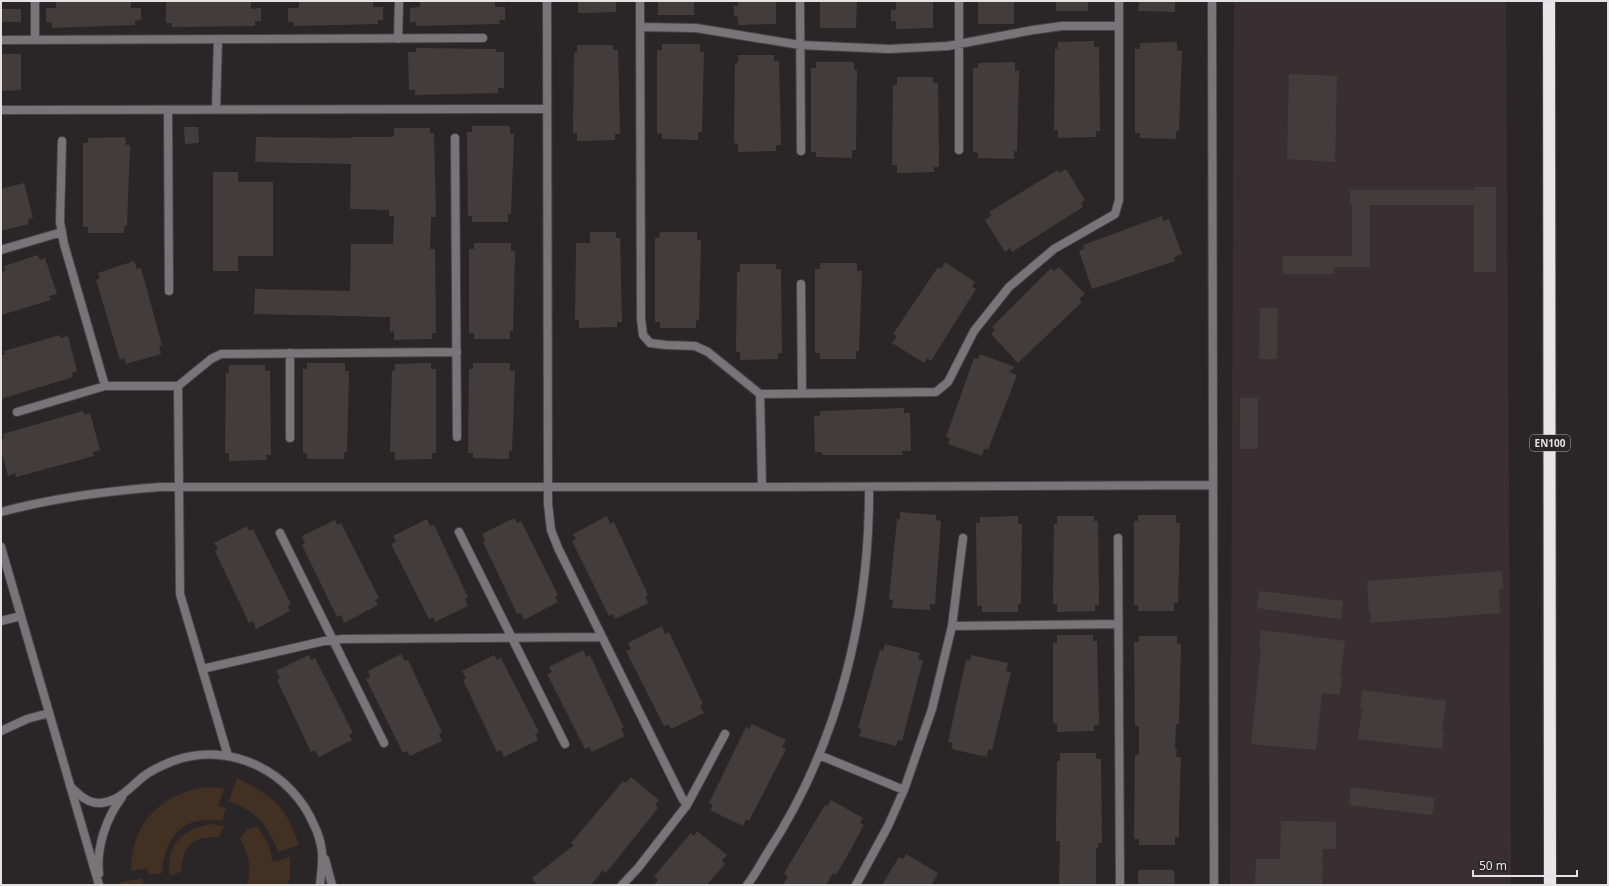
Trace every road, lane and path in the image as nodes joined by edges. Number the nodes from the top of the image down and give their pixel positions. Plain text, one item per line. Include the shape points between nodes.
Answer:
1 (35, 1) edge
2 (399, 1) edge
3 (547, 1) edge
4 (640, 1) edge
5 (800, 1) edge
6 (959, 1) edge
7 (1119, 1) edge
8 (1212, 1) edge
9 (1549, 1) edge
10 (1119, 26) junction
11 (640, 27) junction
12 (398, 38) junction
13 (483, 38) dead end
14 (218, 39) junction
15 (1, 40) edge
16 (35, 40) junction
17 (959, 44) junction
18 (800, 45) junction
19 (216, 109) junction
20 (547, 109) junction
21 (1, 110) edge
22 (168, 110) junction
23 (455, 138) dead end
24 (62, 141) dead end
25 (959, 150) dead end
26 (801, 151) dead end
27 (62, 232) junction
28 (1, 250) edge
29 (801, 284) dead end
30 (169, 291) dead end
31 (457, 352) junction
32 (290, 353) junction
33 (106, 386) junction
34 (178, 386) junction
35 (802, 393) junction
36 (760, 394) junction
37 (17, 412) dead end
38 (457, 437) dead end
39 (290, 438) dead end
40 (1213, 485) junction
41 (179, 487) junction
42 (762, 487) junction
43 (869, 487) junction
44 (549, 488) junction
45 (1, 512) edge
46 (459, 532) dead end
47 (280, 533) dead end
48 (963, 538) dead end
49 (1118, 538) dead end
50 (1, 548) edge
51 (21, 616) junction
52 (1, 621) edge
53 (1118, 624) junction
54 (952, 626) junction
55 (512, 638) junction
56 (602, 638) junction
57 (333, 640) junction
58 (202, 669) junction
59 (49, 713) junction
60 (1, 731) edge
61 (725, 734) dead end
62 (384, 743) dead end
63 (565, 744) dead end
64 (819, 755) junction
65 (228, 756) junction
66 (70, 786) junction
67 (129, 789) junction
68 (904, 790) junction
69 (687, 805) junction
70 (322, 851) junction
71 (99, 885) edge
72 (320, 885) edge
73 (332, 885) edge
74 (622, 885) edge
75 (746, 885) edge
76 (856, 885) edge
77 (1120, 885) edge
78 (1214, 885) edge
79 (1550, 885) edge

1 - 16 street
2 - 12 street
3 - 20 street
4 - 11 street
5 - 18 street
6 - 17 street
7 - 10 street
8 - 40 street
9 - 79 highway, EN100
10 - 17 street via 1062,26
10 - 35 street via 1119,200 1115,214 1054,249 1009,287 974,331 948,382 936,392
11 - 18 street via 696,28
11 - 36 street via 643,335 650,343 695,346 708,352
12 - 13 street
12 - 14 street
14 - 16 street
14 - 19 street
15 - 16 street
17 - 18 street via 889,49
17 - 25 street
18 - 26 street
19 - 20 street
19 - 22 street
20 - 44 street
21 - 22 street
22 - 30 street
23 - 31 street
24 - 27 street
27 - 28 street
27 - 33 street
29 - 35 street
31 - 32 street
31 - 38 street
32 - 34 street via 221,354
32 - 39 street
33 - 34 street
33 - 37 street
34 - 41 street
35 - 36 street
36 - 42 street
40 - 43 street
40 - 78 street
41 - 44 street
41 - 45 street via 111,491 31,504
41 - 58 street via 180,594
42 - 43 street
42 - 44 street
43 - 64 street via 869,527 858,625 845,678
44 - 56 street via 551,530
46 - 55 street
47 - 57 street
48 - 54 street
49 - 53 street
50 - 51 street
51 - 52 street
51 - 59 street
53 - 54 street
53 - 77 street
54 - 68 street via 932,709
55 - 56 street
55 - 57 street
55 - 63 street
56 - 69 street
57 - 58 street
57 - 62 street
58 - 65 street
59 - 60 street via 27,719
59 - 66 street
61 - 69 street
64 - 68 street
64 - 75 street via 782,831
65 - 67 street via 210,754 176,760 158,767
65 - 70 street via 261,767 290,788 310,816
66 - 67 street via 82,797 99,803 116,800
66 - 71 street
67 - 71 street via 119,801 104,833 98,868
68 - 76 street
69 - 74 street
70 - 72 street
70 - 73 street

